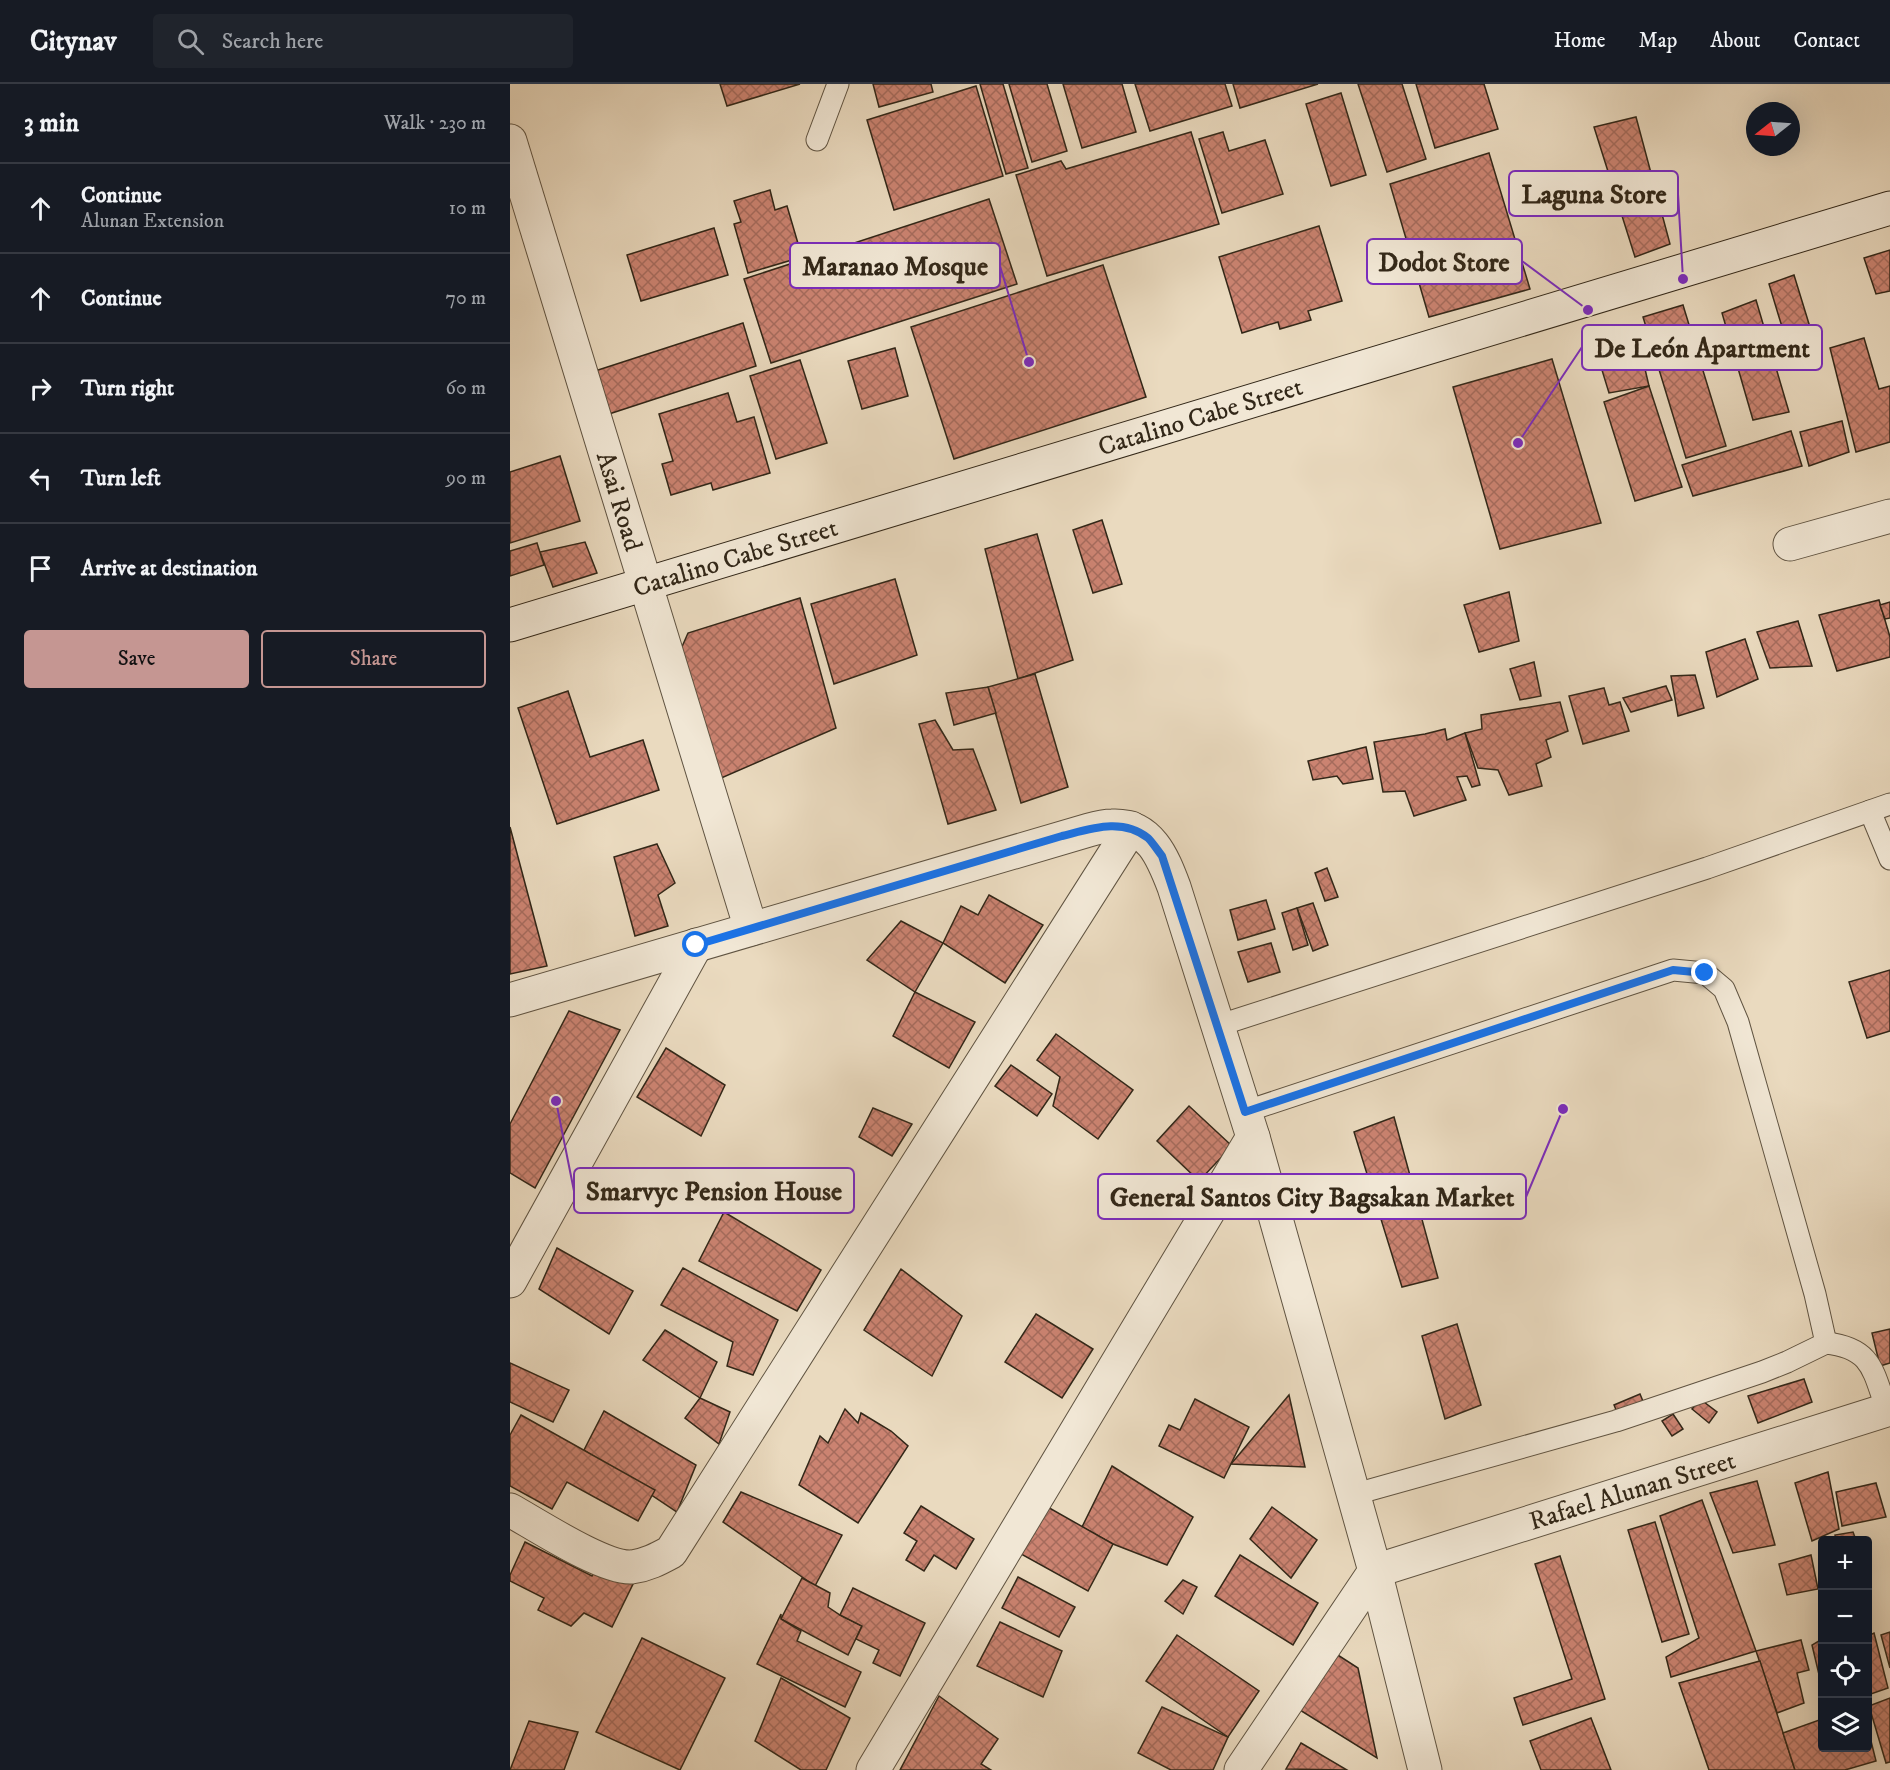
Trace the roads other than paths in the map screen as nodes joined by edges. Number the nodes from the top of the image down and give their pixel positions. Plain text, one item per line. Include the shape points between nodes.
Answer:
1 (838, 84) edge
2 (818, 140) dead end
3 (510, 141) edge
4 (1890, 208) edge
5 (1890, 516) edge
6 (1790, 544) dead end
7 (645, 584) junction
8 (510, 626) edge
9 (1890, 804) edge
10 (1870, 811) junction
11 (1131, 828) junction
12 (1890, 857) edge
13 (751, 929) junction
14 (696, 945) junction
15 (510, 1000) edge
16 (1217, 1026) junction
17 (1249, 1125) junction
18 (510, 1281) edge
19 (1826, 1343) junction
20 (1889, 1410) edge
21 (1353, 1495) junction
22 (510, 1510) edge
23 (1375, 1571) junction
24 (873, 1770) edge
25 (1241, 1770) edge
26 (1425, 1770) edge

1 - 2 lane
3 - 7 street, Asai Road
4 - 7 street, Catalino Cabe Street
5 - 6 street
7 - 8 street, Catalino Cabe Street
7 - 13 street, Asai Road
9 - 10 lane
10 - 12 lane
10 - 16 lane via 1707,868
11 - 13 street via 1113,825 1080,832
11 - 16 street via 1149,838 1162,856
11 - 22 street via 671,1552 648,1564 630,1567 606,1563
13 - 14 street
14 - 15 street
14 - 18 street
16 - 17 street
17 - 19 lane via 1673,970 1705,973 1724,989 1738,1022
17 - 21 street
17 - 24 street
19 - 20 lane via 1843,1345 1871,1365
19 - 21 lane via 1762,1372 1616,1420
20 - 23 street, Rafael Alunan Street
21 - 23 street
23 - 25 street
23 - 26 street

